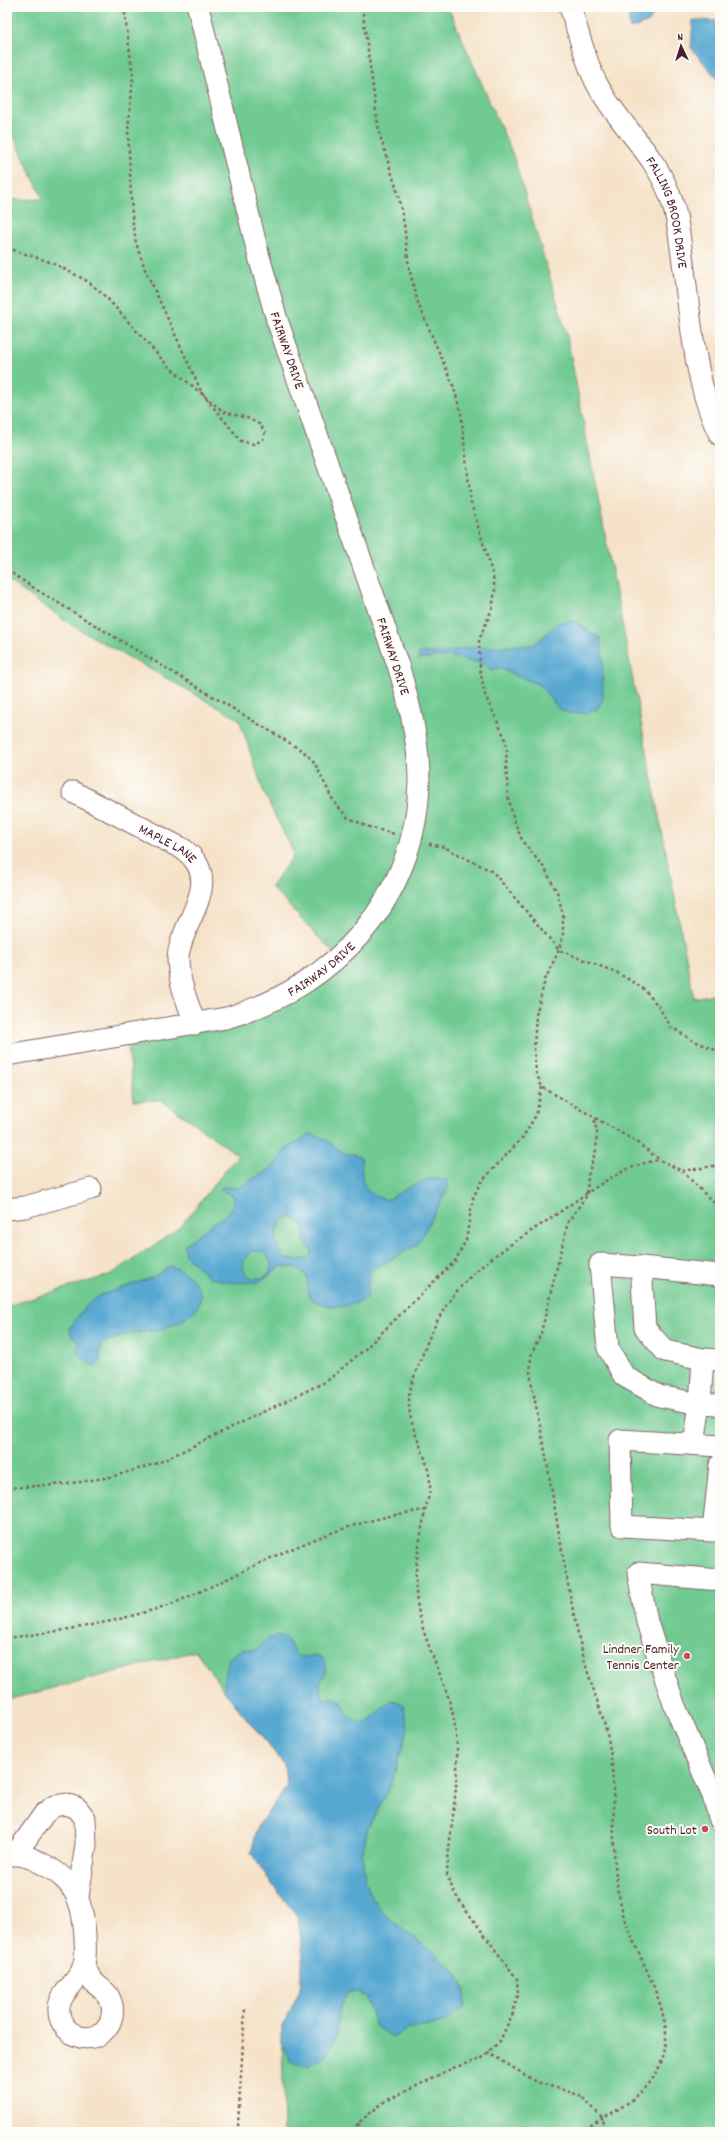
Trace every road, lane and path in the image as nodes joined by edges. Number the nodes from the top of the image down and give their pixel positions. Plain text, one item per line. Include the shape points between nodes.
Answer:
1 (124, 7) edge
2 (198, 7) edge
3 (362, 7) edge
4 (570, 7) edge
5 (7, 248) edge
6 (202, 393) junction
7 (720, 435) edge
8 (7, 570) edge
9 (73, 792) dead end
10 (397, 834) dead end
11 (429, 844) dead end
12 (559, 950) junction
13 (195, 1024) junction
14 (720, 1052) edge
15 (7, 1055) edge
16 (542, 1087) junction
17 (594, 1118) junction
18 (660, 1160) junction
19 (720, 1165) edge
20 (682, 1171) junction
21 (91, 1189) dead end
22 (587, 1195) junction
23 (7, 1209) edge
24 (720, 1209) edge
25 (641, 1267) junction
26 (720, 1275) edge
27 (711, 1360) edge
28 (710, 1405) edge
29 (694, 1444) junction
30 (720, 1446) edge
31 (720, 1465) edge
32 (7, 1488) edge
33 (425, 1510) junction
34 (720, 1580) edge
35 (7, 1638) edge
36 (720, 1820) edge
37 (11, 1855) edge
38 (78, 1896) junction
39 (84, 1966) dead end
40 (245, 2009) dead end
41 (487, 2052) junction
42 (602, 2118) junction
43 (358, 2123) junction
44 (240, 2132) edge
45 (354, 2132) edge
46 (363, 2132) edge
47 (580, 2132) edge
48 (607, 2132) edge

1 - 6 path via 133,77 128,131 132,217 136,243 145,269
2 - 13 street, FAIRWAY DRIVE via 258,253 277,320 399,668 413,720 419,782 415,817 399,873 383,904 363,933 328,967 281,998 244,1013
3 - 12 path via 379,132 398,194 411,275 418,303 457,399 465,442 471,503 493,576 495,591 492,609 479,640 484,695 504,736 507,750 508,796 514,821 523,842 545,869 558,894 563,915 563,934
4 - 7 street, FALLING BROOK DRIVE via 596,84 654,164 669,192 677,223 704,392
5 - 6 path via 52,263 89,282 107,298 168,366
6 - 6 path via 241,441 253,444 263,440 265,432 259,424 224,412
8 - 10 path via 303,751 314,762 334,802 347,817 366,826
9 - 13 street, MAPLE LANE via 183,849 190,854 199,869 202,888 184,934 178,958 181,981
11 - 12 path via 444,847 493,872
12 - 14 path via 618,973 644,989 671,1027 692,1040
12 - 16 path via 545,980 536,1015 534,1048 536,1072
13 - 15 street, FAIRWAY DRIVE
16 - 17 path
16 - 32 path via 536,1115 523,1137 481,1182 475,1192 466,1240 455,1261 365,1349 327,1381 158,1463 111,1477 67,1484
17 - 18 path via 635,1141
17 - 22 path via 597,1132 596,1150 588,1175
18 - 20 path
18 - 22 path via 630,1168 606,1180
19 - 20 path
20 - 24 path
21 - 23 street via 25,1207
22 - 33 path via 497,1253 472,1274 439,1315 410,1390 409,1404 430,1482
22 - 42 path via 568,1222 542,1333 531,1356 530,1372 571,1600 584,1658 606,1728 610,1752 618,1888 625,1921 642,1958 667,2033 664,2053 655,2075 641,2093 623,2108
25 - 26 street
25 - 27 street via 645,1328 665,1351
25 - 28 street via 600,1264 608,1348 624,1376 659,1396
27 - 28 street
28 - 29 street
29 - 30 street
29 - 31 street via 620,1440 622,1526 713,1531
33 - 35 path via 393,1514 306,1542 175,1602 116,1619 55,1632
33 - 41 path via 415,1559 418,1609 424,1635 444,1680 456,1735 457,1765 447,1876 463,1906 517,1979 518,1995 513,2013 500,2041
34 - 36 street via 638,1573 646,1622 658,1660 713,1796
37 - 38 street via 34,1860 55,1871
37 - 38 street via 44,1814 54,1806 66,1804 77,1808 85,1818 86,1845
38 - 39 street via 84,1922
40 - 44 path via 238,2124
41 - 42 path via 537,2082 582,2096
41 - 43 path via 481,2058 454,2068 384,2102
42 - 47 path
42 - 48 path
43 - 45 path
43 - 46 path

